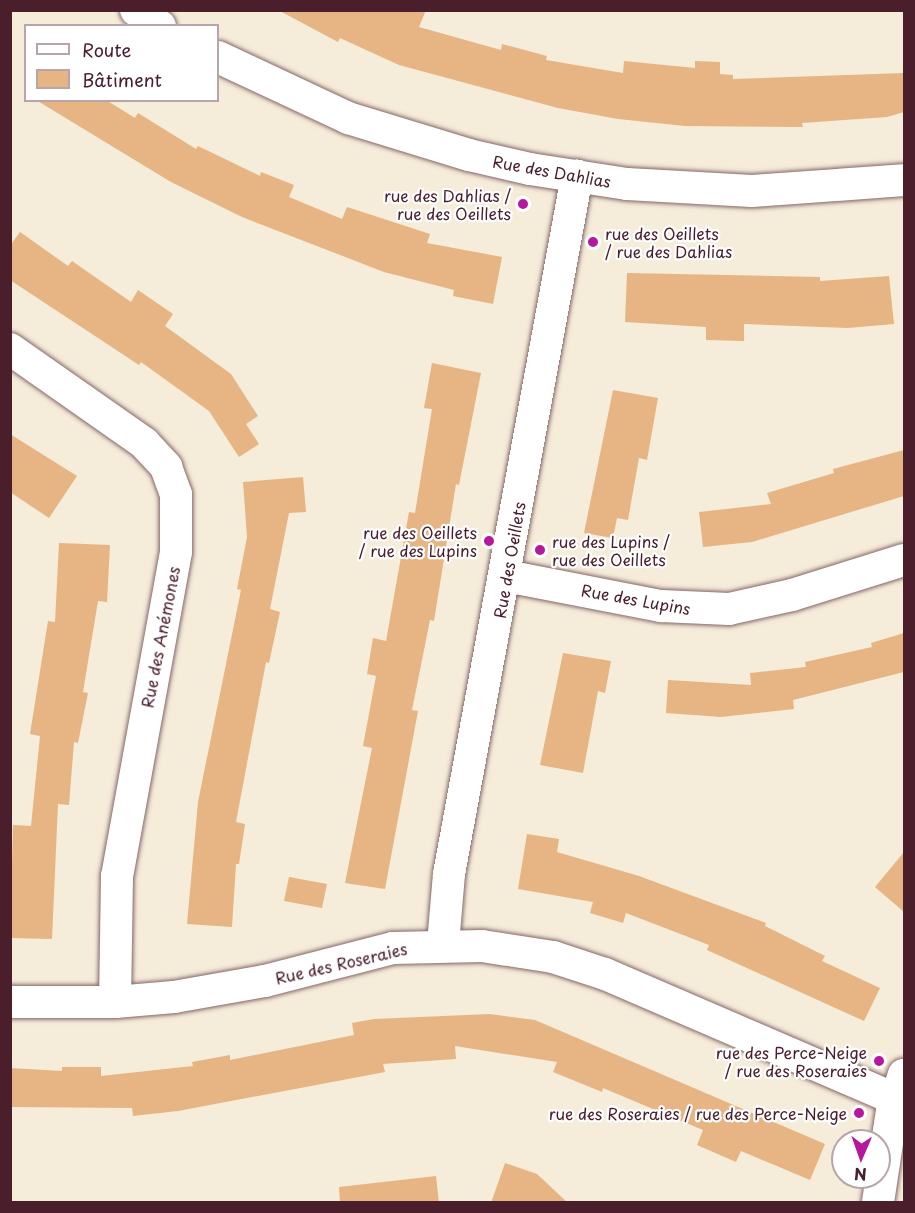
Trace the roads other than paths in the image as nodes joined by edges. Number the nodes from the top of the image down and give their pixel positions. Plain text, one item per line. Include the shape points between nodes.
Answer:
1 (136, 10) edge
2 (157, 24) edge
3 (219, 58) edge
4 (577, 176) junction
5 (904, 180) edge
6 (10, 349) edge
7 (904, 560) edge
8 (506, 576) junction
9 (443, 944) junction
10 (10, 1002) edge
11 (115, 1002) junction
12 (900, 1087) edge
13 (878, 1203) edge

1 - 2 street
3 - 4 street, Rue des Dahlias via 304,100 372,126 480,158
4 - 5 street, Rue des Dahlias via 627,184 752,191
4 - 8 street, Rue des Oeillets
6 - 11 street, Rue des Anémones via 144,443 166,467 176,494 176,552 117,876
7 - 8 street, Rue des Lupins via 770,602 719,610 662,606
8 - 9 street, Rue des Oeillets via 449,874
9 - 11 street, Rue des Roseraies via 393,948 205,993
9 - 12 street, Rue des Roseraies via 506,949 580,964
10 - 11 street, Rue des Roseraies
12 - 13 street

